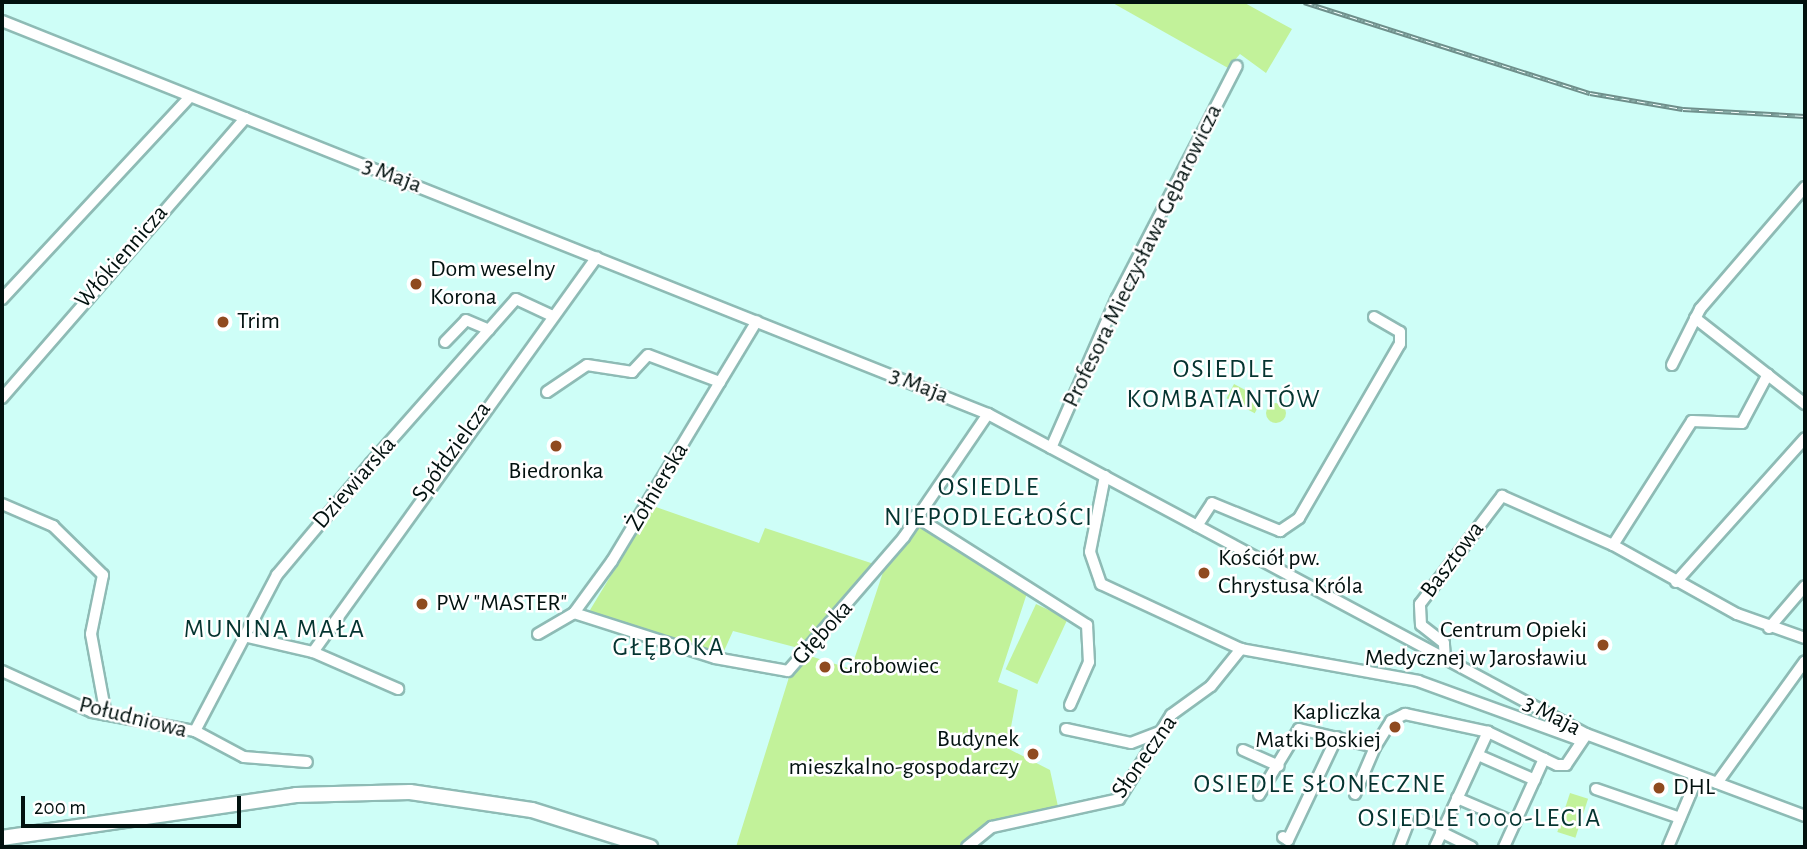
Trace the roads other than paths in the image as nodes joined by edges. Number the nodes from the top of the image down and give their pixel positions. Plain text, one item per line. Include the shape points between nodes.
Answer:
1 (2, 21) edge
2 (1237, 66) dead end
3 (190, 97) junction
4 (245, 118) junction
5 (1805, 187) edge
6 (597, 257) junction
7 (2, 299) edge
8 (552, 316) junction
9 (1374, 317) dead end
10 (1695, 318) junction
11 (757, 321) junction
12 (489, 330) junction
13 (445, 342) dead end
14 (1672, 365) dead end
15 (1768, 374) junction
16 (720, 382) junction
17 (547, 392) dead end
18 (2, 398) edge
19 (1805, 404) edge
20 (988, 414) junction
21 (1805, 438) edge
22 (1051, 447) junction
23 (1105, 476) junction
24 (2, 504) edge
25 (915, 516) junction
26 (1197, 526) junction
27 (1613, 545) junction
28 (1676, 582) junction
29 (1805, 586) edge
30 (574, 613) junction
31 (1769, 628) junction
32 (538, 634) dead end
33 (243, 636) junction
34 (1805, 638) edge
35 (1241, 649) junction
36 (313, 652) junction
37 (1445, 659) junction
38 (1805, 661) edge
39 (2, 671) edge
40 (398, 689) dead end
41 (1070, 705) dead end
42 (106, 715) junction
43 (1066, 729) dead end
44 (1161, 730) junction
45 (195, 731) junction
46 (1488, 732) junction
47 (1586, 734) junction
48 (1337, 737) junction
49 (1375, 747) junction
50 (1243, 750) dead end
51 (1478, 755) junction
52 (1544, 759) junction
53 (307, 762) dead end
54 (1279, 766) junction
55 (1698, 776) junction
56 (1535, 780) junction
57 (1717, 783) junction
58 (1596, 789) dead end
59 (1259, 794) dead end
60 (1355, 794) dead end
61 (1457, 798) junction
62 (1805, 816) edge
63 (1680, 818) junction
64 (1420, 819) dead end
65 (1515, 823) junction
66 (1408, 824) dead end
67 (1442, 830) junction
68 (1283, 837) dead end
69 (2, 838) edge
70 (650, 847) edge
71 (967, 847) edge
72 (1399, 847) edge
73 (1435, 847) edge
74 (1472, 847) edge
75 (1504, 847) edge
76 (1668, 847) edge

1 - 3 street, 3 Maja
2 - 22 street, Profesora Mieczysława Gębarowicza via 1117,298
3 - 4 street, 3 Maja
3 - 7 street
4 - 6 street, 3 Maja
4 - 18 street, Włókiennicza
5 - 10 street
6 - 8 street, Spółdzielcza
6 - 11 street, 3 Maja
8 - 12 street, Dziewiarska via 516,299
8 - 36 street, Spółdzielcza
9 - 26 street via 1402,336 1289,528 1267,527 1212,503
10 - 14 street
10 - 15 street
11 - 16 street, Żołnierska
11 - 20 street, 3 Maja
12 - 13 street via 466,320
12 - 33 street, Dziewiarska via 277,575
15 - 19 street
15 - 27 street via 1742,423 1692,421
16 - 17 street via 648,355 632,372 587,365
16 - 30 street, Żołnierska
20 - 22 street, 3 Maja
20 - 25 street, Głęboka
21 - 28 street
22 - 23 street, 3 Maja
23 - 26 street, 3 Maja
23 - 35 street via 1094,508 1090,552 1101,584
24 - 42 street via 53,526 103,575 91,634
25 - 30 street, Głęboka via 819,642 788,671 715,658
25 - 41 street via 1087,625 1089,662
26 - 37 street, 3 Maja
27 - 28 street
27 - 37 street, Basztowa via 1502,496 1420,604 1421,625 1444,643
28 - 31 street
29 - 31 street
30 - 32 street, Żołnierska
31 - 34 street
33 - 36 street
33 - 45 street, Dziewiarska
35 - 44 street, Słoneczna via 1219,679
35 - 47 street via 1418,681 1577,739
36 - 40 street
37 - 47 street, 3 Maja
38 - 57 street
39 - 42 street, Południowa
42 - 45 street, Południowa
43 - 44 street via 1131,743
44 - 71 street, Słoneczna via 1128,789 1112,804 992,827
45 - 53 street, Południowa via 244,757
46 - 49 street via 1405,714 1391,721
46 - 51 street
46 - 52 street
47 - 52 street via 1566,765
47 - 55 street, 3 Maja
48 - 49 street
48 - 54 street via 1300,729
48 - 68 street via 1288,839
49 - 60 street
50 - 54 street
51 - 56 street
51 - 61 street
52 - 56 street
54 - 59 street
55 - 57 street, 3 Maja
55 - 63 street
56 - 65 street
57 - 62 street, 3 Maja
58 - 63 street
61 - 65 street
61 - 67 street
63 - 76 street
64 - 67 street
65 - 75 street
66 - 72 street
67 - 73 street
67 - 74 street
69 - 70 main road via 296,795 410,792 532,810

